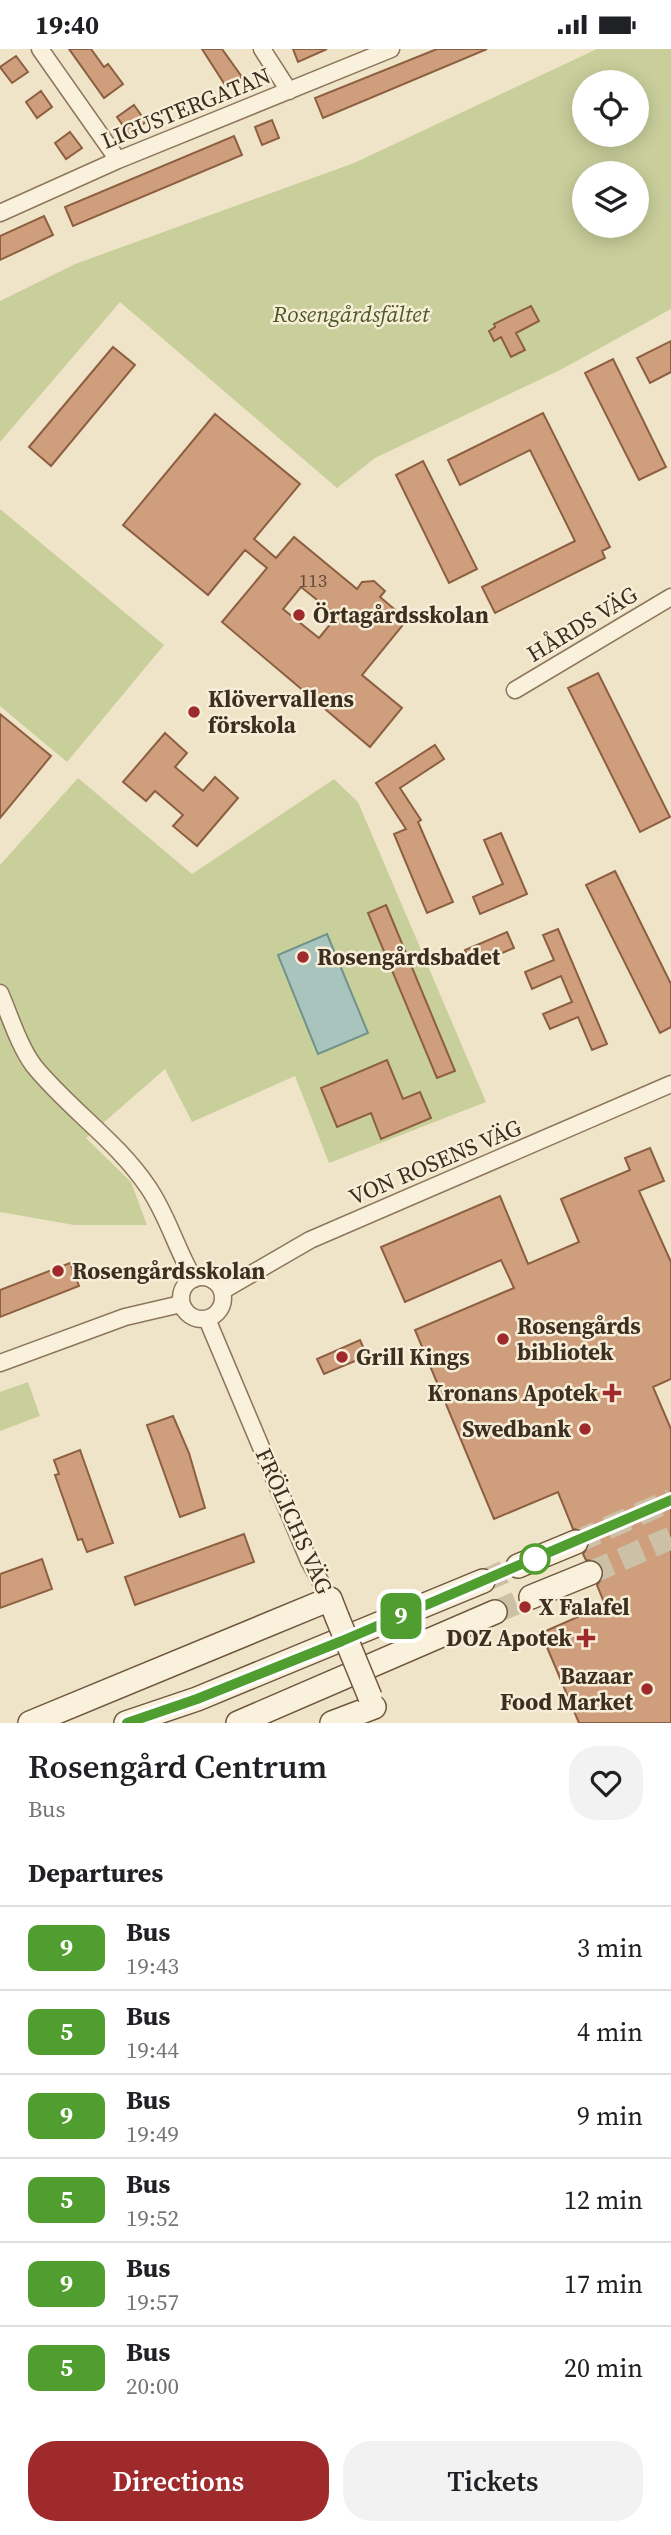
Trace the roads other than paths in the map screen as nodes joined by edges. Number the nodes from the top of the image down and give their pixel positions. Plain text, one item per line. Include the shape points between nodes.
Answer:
1 (40, 49) edge
2 (262, 49) edge
3 (391, 49) edge
4 (289, 90) junction
5 (118, 160) junction
6 (0, 213) edge
7 (671, 597) edge
8 (515, 689) dead end
9 (0, 993) edge
10 (669, 1090) edge
11 (194, 1279) junction
12 (222, 1291) junction
13 (181, 1304) junction
14 (207, 1319) junction
15 (0, 1363) edge
16 (576, 1542) tunnel mouth
17 (518, 1566) tunnel mouth
18 (590, 1573) tunnel mouth
19 (483, 1581) tunnel mouth
20 (531, 1597) tunnel mouth
21 (333, 1608) junction
22 (495, 1612) tunnel mouth
23 (375, 1709) edge
24 (30, 1723) edge
25 (126, 1723) edge
26 (238, 1723) edge
27 (332, 1723) edge

1 - 5 street
2 - 4 street
3 - 4 street, LIGUSTERGATAN
4 - 5 street, LIGUSTERGATAN
5 - 6 street, LIGUSTERGATAN
7 - 8 street, HÅRDS VÄG
9 - 11 street via 32,1062 149,1188
10 - 12 street, VON ROSENS VÄG via 310,1240
11 - 12 street via 214,1280
11 - 13 street via 183,1289
12 - 14 street via 222,1305
13 - 14 street via 191,1317
13 - 15 street via 125,1317
14 - 21 street, FRÖLICHS VÄG
16 - 17 main road
18 - 20 main road
19 - 25 main road via 197,1699
21 - 23 main road, FRÖLICHS VÄG, bridge
21 - 24 main road
22 - 26 main road
23 - 27 main road

